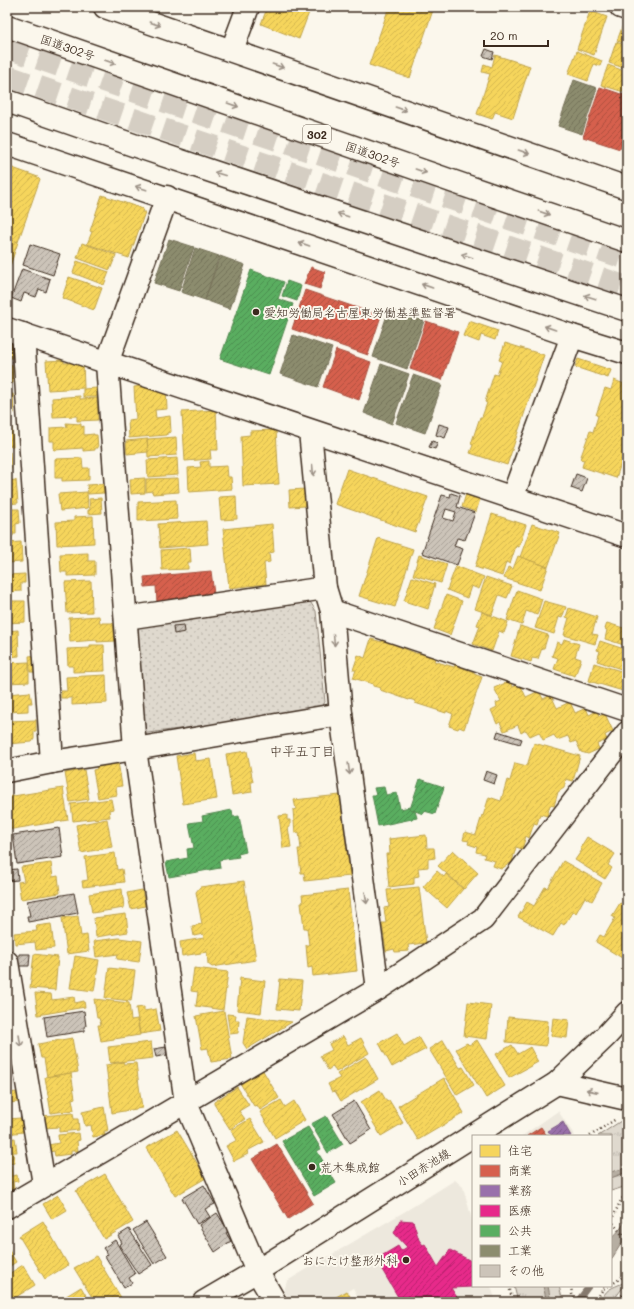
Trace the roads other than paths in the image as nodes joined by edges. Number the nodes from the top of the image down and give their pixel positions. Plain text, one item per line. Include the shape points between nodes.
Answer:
1 (105, 7) edge
2 (248, 7) edge
3 (621, 7) edge
4 (627, 9) edge
5 (7, 26) edge
6 (232, 50) junction
7 (7, 101) edge
8 (10, 142) edge
9 (626, 186) edge
10 (167, 197) junction
11 (627, 241) edge
12 (627, 310) edge
13 (15, 332) edge
14 (572, 336) junction
15 (627, 353) edge
16 (107, 363) junction
17 (310, 431) junction
18 (512, 498) junction
19 (627, 536) edge
20 (325, 588) junction
21 (332, 611) junction
22 (126, 618) junction
23 (627, 710) edge
24 (341, 714) junction
25 (627, 733) edge
26 (134, 749) junction
27 (52, 762) junction
28 (7, 771) edge
29 (7, 962) edge
30 (378, 989) junction
31 (627, 1013) edge
32 (557, 1083) junction
33 (627, 1099) edge
34 (186, 1103) junction
35 (474, 1135) edge
36 (472, 1136) edge
37 (44, 1184) junction
38 (7, 1207) edge
39 (257, 1271) junction
40 (204, 1302) edge
41 (275, 1302) edge

1 -> 6 main road
2 - 6 main road
3 - 4 main road
5 -> 11 main road, 国道302号 / 302
6 -> 9 main road
12 -> 7 main road
10 -> 8 main road
14 -> 10 main road
10 - 16 main road
13 - 16 main road
13 - 27 main road
14 - 15 main road
14 - 18 main road
16 - 17 main road
16 - 22 main road
17 - 18 main road
17 -> 20 main road
18 - 19 main road
20 - 21 main road
20 - 22 main road
21 - 23 main road
21 -> 24 main road
22 - 26 main road
24 - 26 main road
24 -> 30 main road
25 - 30 main road via 483,919
26 - 27 main road
26 - 34 main road
27 - 28 main road
29 -> 37 main road
30 - 34 main road
31 - 32 main road, 小田赤池線
33 -> 32 main road
32 - 35 main road, 小田赤池線
34 - 37 main road
34 - 39 main road
36 - 39 main road, 小田赤池線
37 - 38 main road
39 - 40 main road, 小田赤池線
39 - 41 main road

